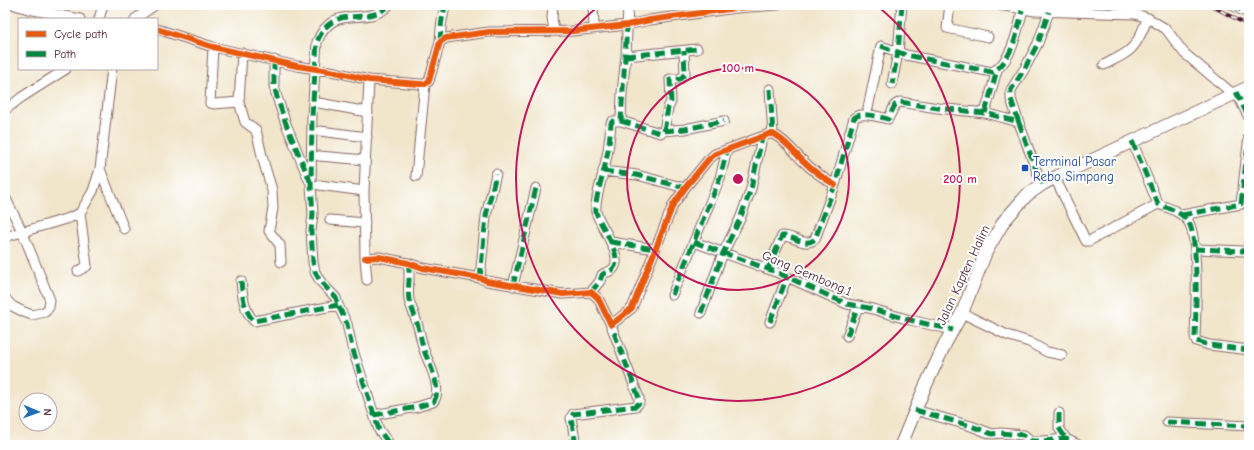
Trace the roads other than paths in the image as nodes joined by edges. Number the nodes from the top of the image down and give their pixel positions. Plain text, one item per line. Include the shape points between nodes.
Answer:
1 (15, 5) edge
2 (103, 5) edge
3 (155, 5) edge
4 (388, 5) edge
5 (446, 5) edge
6 (553, 5) edge
7 (593, 5) edge
8 (628, 5) edge
9 (777, 5) edge
10 (902, 5) edge
11 (950, 5) edge
12 (999, 5) edge
13 (1232, 5) edge
14 (1023, 7) edge
15 (1049, 12) junction
16 (1249, 14) edge
17 (75, 18) edge
18 (98, 18) edge
19 (136, 18) edge
20 (1148, 18) junction
21 (627, 25) junction
22 (594, 28) junction
23 (158, 29) edge
24 (554, 31) junction
25 (988, 37) dead end
26 (440, 42) junction
27 (213, 47) junction
28 (697, 49) dead end
29 (684, 51) junction
30 (898, 52) junction
31 (242, 53) junction
32 (626, 56) junction
33 (274, 60) junction
34 (1104, 65) dead end
35 (316, 69) junction
36 (64, 70) edge
37 (112, 70) edge
38 (997, 70) junction
39 (369, 80) junction
40 (425, 84) junction
41 (892, 84) dead end
42 (1249, 87) edge
43 (770, 89) dead end
44 (1234, 93) junction
45 (239, 102) junction
46 (319, 103) dead end
47 (868, 108) dead end
48 (5, 110) edge
49 (368, 112) junction
50 (985, 113) junction
51 (1249, 118) edge
52 (621, 121) junction
53 (724, 121) dead end
54 (1019, 123) junction
55 (320, 131) dead end
56 (664, 131) junction
57 (773, 134) junction
58 (1249, 136) edge
59 (367, 137) junction
60 (762, 138) junction
61 (1132, 141) junction
62 (726, 150) junction
63 (319, 156) dead end
64 (365, 160) junction
65 (100, 169) junction
66 (604, 171) junction
67 (496, 174) dead end
68 (416, 176) dead end
69 (1055, 178) junction
70 (1043, 184) junction
71 (315, 185) junction
72 (835, 185) junction
73 (536, 188) dead end
74 (685, 188) junction
75 (364, 191) junction
76 (5, 197) edge
77 (1158, 204) junction
78 (80, 213) junction
79 (1182, 215) junction
80 (330, 220) dead end
81 (365, 223) junction
82 (124, 229) dead end
83 (22, 231) junction
84 (5, 237) edge
85 (611, 242) junction
86 (694, 242) junction
87 (655, 249) junction
88 (1195, 249) junction
89 (723, 252) junction
90 (1249, 252) edge
91 (365, 258) junction
92 (281, 262) dead end
93 (408, 263) junction
94 (768, 269) junction
95 (78, 271) dead end
96 (787, 277) junction
97 (480, 278) junction
98 (367, 280) dead end
99 (241, 281) dead end
100 (513, 286) junction
101 (591, 292) junction
102 (672, 295) dead end
103 (5, 298) edge
104 (338, 305) junction
105 (858, 307) junction
106 (702, 313) dead end
107 (962, 313) junction
108 (770, 322) dead end
109 (611, 325) junction
110 (953, 330) junction
111 (847, 336) dead end
112 (1249, 350) edge
113 (1062, 355) dead end
114 (914, 410) junction
115 (1059, 412) dead end
116 (374, 415) junction
117 (1167, 422) dead end
118 (1249, 426) edge
119 (1066, 439) junction
120 (390, 445) edge
121 (576, 445) edge
122 (901, 445) edge
123 (1078, 445) edge

1 - 17 street
2 - 18 street
3 - 19 street
4 - 35 street via 373,14 337,16 330,20 317,42
5 - 26 street
6 - 24 street
7 - 22 street
8 - 21 street
9 - 21 street via 736,8
10 - 30 street
11 - 25 street via 947,28
12 - 14 street
13 - 16 street
14 - 15 street
14 - 38 street via 1011,48
15 - 20 street via 1135,14
15 - 54 street via 1038,43 1011,90 1011,99
20 - 34 street via 1132,48
20 - 44 street via 1166,29 1184,53
21 - 22 street
21 - 32 street
22 - 24 street
23 - 27 street
24 - 26 street via 489,32 446,38
26 - 40 street via 429,81
27 - 31 street
27 - 45 street via 210,103
28 - 29 street
29 - 32 street
29 - 56 street via 685,74 680,79 670,79 671,102
30 - 38 street via 992,72
30 - 41 street
30 - 47 street via 881,46
31 - 33 street
31 - 45 street
32 - 52 street
33 - 35 street
33 - 71 street via 276,97
35 - 39 street
35 - 71 street via 312,116
36 - 48 street
37 - 65 street
38 - 50 street
39 - 40 street
39 - 49 street
40 - 68 street
42 - 44 main road, Jalan Kapten Halim
43 - 57 street
44 - 51 street
44 - 61 main road, Jalan Kapten Halim
45 - 92 street via 245,122 256,130 272,190 273,208 269,231 280,245
46 - 49 street
49 - 59 street
50 - 54 street
50 - 72 street via 900,102 894,105 888,119 856,116
52 - 56 street via 660,133
52 - 66 street via 611,123
53 - 56 street via 685,130
54 - 70 street via 1036,172
55 - 59 street
57 - 60 street
57 - 72 street via 817,174
58 - 79 street via 1241,204
59 - 64 street
60 - 62 street
60 - 89 street via 751,189
61 - 69 main road, Jalan Kapten Halim
61 - 77 street
62 - 74 street via 708,160
62 - 86 street via 720,178
63 - 64 street
64 - 75 street
65 - 78 street via 93,191
65 - 82 street
66 - 74 street via 637,175
66 - 85 street via 596,211
67 - 97 street via 486,216
69 - 70 main road, Jalan Kapten Halim
69 - 77 street via 1086,241
70 - 107 main road, Jalan Kapten Halim via 1027,195 1004,222 986,252
71 - 75 street
71 - 104 street via 312,251 315,272 336,298
72 - 94 street via 815,239 808,243 782,236
73 - 100 street
74 - 87 street via 673,205
75 - 81 street
76 - 83 street
77 - 79 street
78 - 83 street
78 - 95 street via 87,266
79 - 88 street via 1192,231
80 - 81 street
81 - 91 street
83 - 84 street
83 - 103 street via 50,300 49,307 45,312 32,315 12,306
85 - 87 street
85 - 101 street via 615,257 614,267 602,275
86 - 89 street, Gang Gembong.1
86 - 102 street
87 - 109 street via 632,308
88 - 90 street
88 - 112 street via 1195,339 1199,343
89 - 94 street, Gang Gembong.1
89 - 106 street
91 - 93 street via 379,257
91 - 98 street
93 - 97 street
93 - 116 street via 409,301 437,388 436,397 433,402 417,407
94 - 96 street, Gang Gembong.1
96 - 105 street, Gang Gembong.1
96 - 108 street
97 - 100 street
99 - 104 street via 243,297 254,321
100 - 101 street via 563,294
101 - 109 street via 598,298
104 - 116 street via 347,324
105 - 110 street, Gang Gembong.1
105 - 111 street
107 - 110 main road, Jalan Kapten Halim
107 - 113 street via 1047,352
109 - 121 street via 639,403 636,406 573,414 571,418
110 - 114 main road, Jalan Kapten Halim
114 - 119 street via 992,434 1024,435 1031,441
114 - 122 main road, Jalan Kapten Halim
115 - 119 street via 1059,428
116 - 120 street via 379,430
117 - 118 street
119 - 123 street

